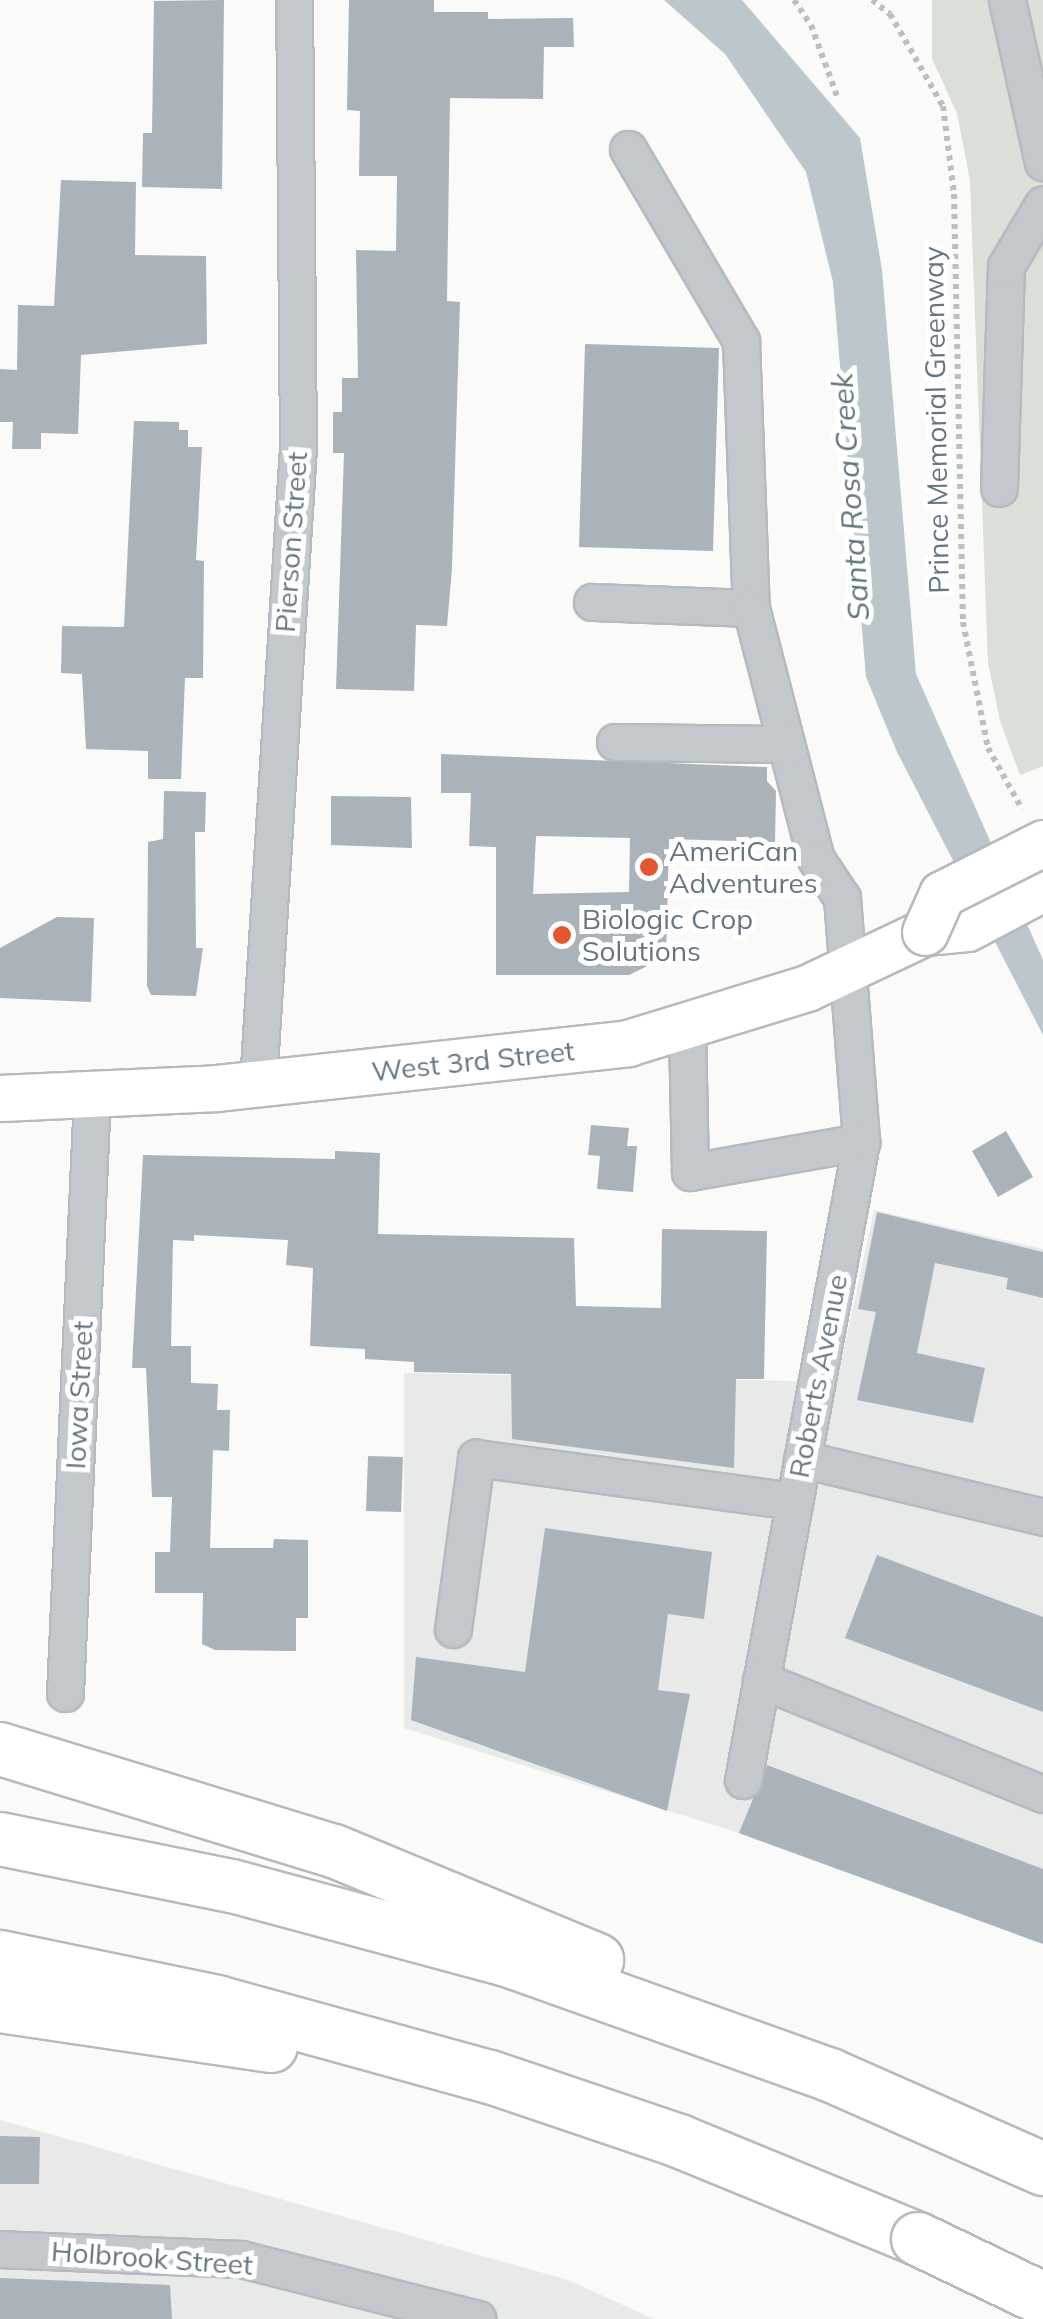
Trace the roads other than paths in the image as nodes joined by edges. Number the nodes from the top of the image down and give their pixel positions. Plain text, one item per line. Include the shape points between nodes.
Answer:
1 (294, 0) edge
2 (1007, 0) edge
3 (628, 149) dead end
4 (1043, 162) edge
5 (1043, 204) edge
6 (1000, 488) dead end
7 (592, 602) dead end
8 (751, 608) junction
9 (615, 742) dead end
10 (786, 744) junction
11 (1034, 828) edge
12 (1043, 888) edge
13 (926, 932) junction
14 (849, 970) junction
15 (687, 1030) junction
16 (258, 1083) junction
17 (92, 1096) junction
18 (0, 1098) edge
19 (861, 1142) junction
20 (802, 1459) junction
21 (794, 1501) junction
22 (1043, 1517) edge
23 (453, 1629) dead end
24 (761, 1680) junction
25 (65, 1693) dead end
26 (0, 1749) edge
27 (742, 1780) dead end
28 (1043, 1794) edge
29 (0, 1839) edge
30 (0, 1957) edge
31 (0, 2006) edge
32 (756, 2046) junction
33 (490, 2077) junction
34 (1043, 2169) edge
35 (0, 2249) edge
36 (1043, 2299) edge
37 (465, 2317) edge

1 - 16 street, Pierson Street via 298,448
2 - 4 street
3 - 8 street, Roberts Avenue via 740,341
5 - 6 street via 1006,266
7 - 8 street
8 - 10 street, Roberts Avenue
9 - 10 street
10 - 14 street, Roberts Avenue via 816,860 842,898
11 - 13 main road, bridge via 942,894
12 - 13 main road, West 3rd Street via 968,928
13 - 14 main road, West 3rd Street
14 - 15 main road, West 3rd Street
14 - 19 street, Roberts Avenue
15 - 16 main road, West 3rd Street via 593,1048
15 - 19 street via 690,1172
16 - 17 main road, West 3rd Street
17 - 18 main road, West 3rd Street
17 - 25 street, Iowa Street
19 - 20 street, Roberts Avenue
20 - 21 street, Roberts Avenue
20 - 22 street
21 - 23 street via 476,1458
21 - 24 street, Roberts Avenue
24 - 27 street, Roberts Avenue
24 - 28 street
26 - 32 highway via 237,1818 418,1881 573,1947
29 - 32 highway via 232,1886 421,1935
30 - 33 highway via 218,2002
31 - 33 highway
32 - 34 highway
33 - 36 highway, bridge via 679,2141
35 - 37 street, Holbrook Street via 240,2258

